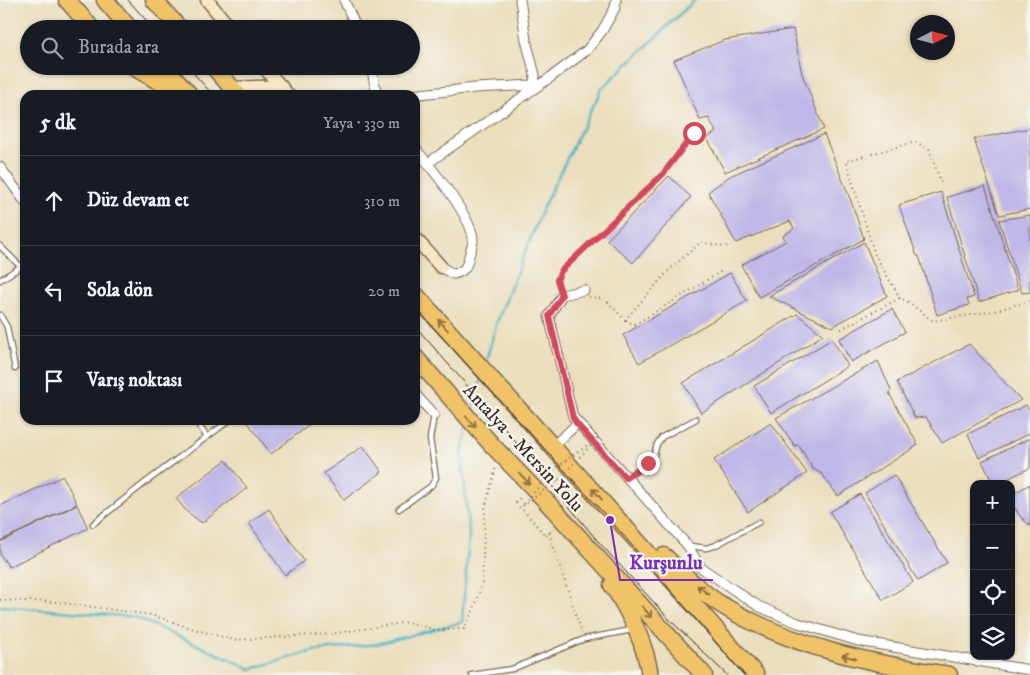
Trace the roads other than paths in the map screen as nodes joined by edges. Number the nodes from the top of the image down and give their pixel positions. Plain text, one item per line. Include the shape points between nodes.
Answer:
1 (67, 0) edge
2 (105, 0) edge
3 (154, 0) edge
4 (207, 0) edge
5 (344, 0) edge
6 (520, 0) edge
7 (616, 0) edge
8 (84, 20) edge
9 (122, 20) edge
10 (172, 20) edge
11 (224, 20) edge
12 (353, 20) edge
13 (146, 75) edge
14 (172, 75) edge
15 (221, 75) edge
16 (272, 75) edge
17 (373, 75) edge
18 (152, 79) junction
19 (534, 87) junction
20 (160, 90) edge
21 (173, 90) edge
22 (186, 90) edge
23 (233, 90) edge
24 (284, 90) edge
25 (376, 90) edge
26 (420, 94) edge
27 (420, 154) edge
28 (428, 163) junction
29 (0, 167) edge
30 (20, 195) edge
31 (420, 244) edge
32 (0, 246) edge
33 (20, 263) edge
34 (20, 267) edge
35 (441, 267) joint
36 (0, 280) edge
37 (584, 290) road end
38 (420, 300) edge
39 (0, 315) edge
40 (420, 363) edge
41 (15, 369) dead end
42 (420, 400) edge
43 (434, 415) joint
44 (696, 419) dead end
45 (577, 424) junction
46 (198, 425) edge
47 (223, 425) edge
48 (207, 437) junction
49 (553, 446) junction
50 (626, 478) junction
51 (399, 509) dead end
52 (613, 512) junction
53 (759, 522) dead end
54 (93, 524) dead end
55 (580, 538) junction
56 (688, 546) junction
57 (636, 630) junction
58 (1030, 670) edge
59 (472, 675) edge
60 (650, 675) edge
61 (704, 675) edge
62 (756, 675) edge
63 (949, 675) edge

1 - 8 highway
2 - 9 highway
3 - 10 highway
4 - 11 street
5 - 12 street
6 - 19 street via 533,62
7 - 19 street via 602,31 587,50
13 - 18 highway
14 - 22 highway
15 - 23 highway
16 - 24 street
17 - 25 street
18 - 20 street
18 - 21 highway
19 - 26 street via 475,88
19 - 28 street
27 - 28 street
28 - 35 street via 469,222 473,240 462,272 453,274
29 - 30 street
31 - 35 street
32 - 33 lane
34 - 36 lane
37 - 45 street via 562,295 549,316
49 -> 38 highway, Antalya - Mersin Yolu
39 - 41 lane via 7,327
40 -> 55 highway, Antalya - Mersin Yolu
42 - 43 street
43 - 51 lane via 430,439 436,478 431,486
44 - 50 lane via 662,437 648,463
45 - 49 street
45 - 50 street
46 - 48 lane
47 - 48 lane
48 - 54 lane
52 -> 49 highway, Antalya - Mersin Yolu
50 - 56 street
52 - 62 highway, Antalya - Mersin Yolu
63 -> 52 highway via 846,657 773,631 724,607
53 - 56 lane via 714,546
55 - 57 highway via 622,599
55 -> 61 highway, Antalya - Mersin Yolu
56 - 58 street via 700,567 758,606 798,624 858,641
57 - 59 lane via 584,639 512,669
57 - 60 highway

